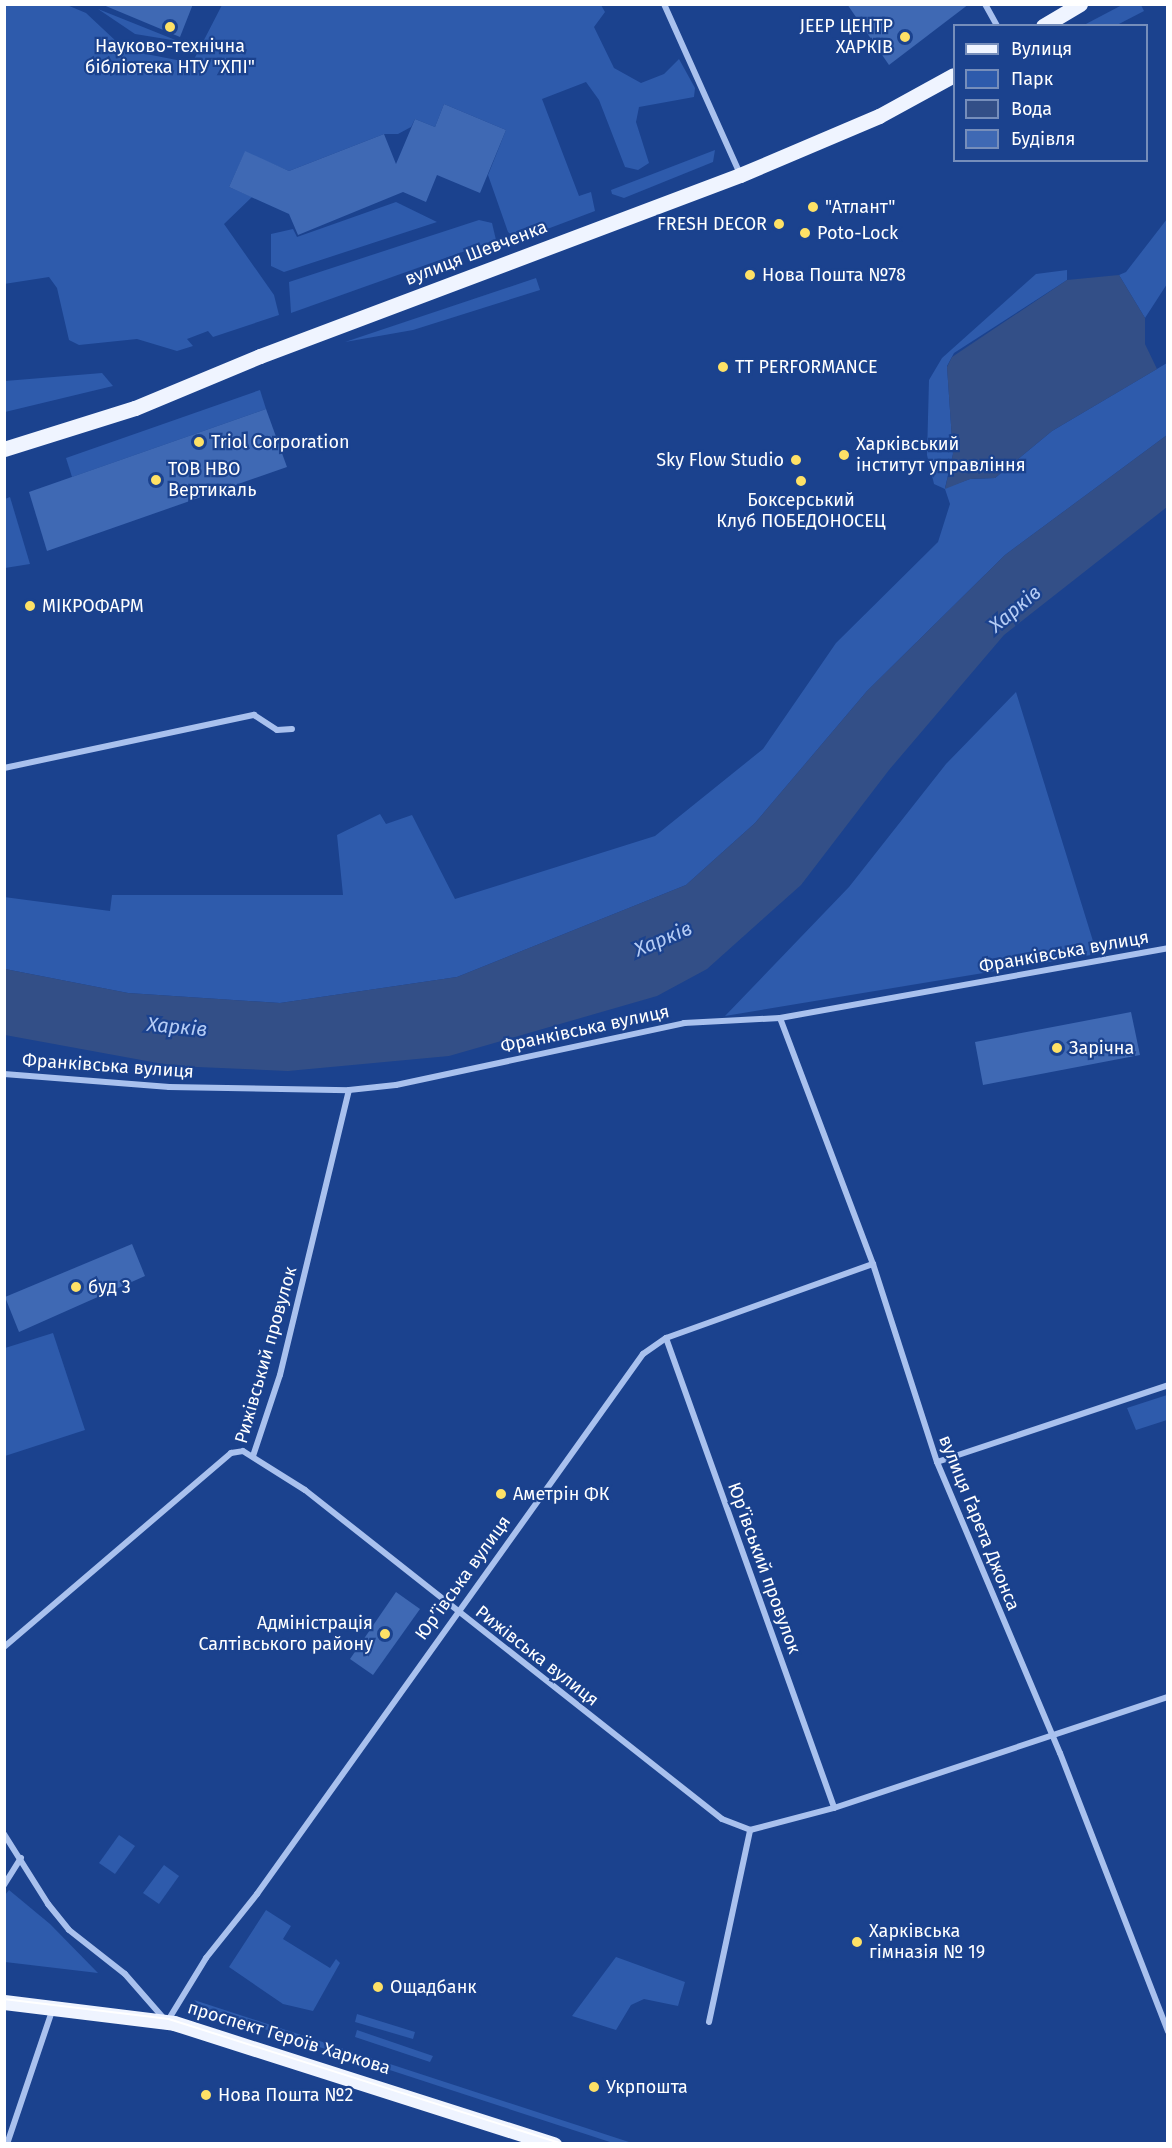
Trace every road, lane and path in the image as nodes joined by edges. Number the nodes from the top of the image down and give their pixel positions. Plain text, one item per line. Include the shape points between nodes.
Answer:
1 (664, 4) edge
2 (986, 4) edge
3 (1080, 4) edge
4 (996, 24) edge
5 (1046, 24) edge
6 (953, 76) edge
7 (740, 175) junction
8 (4, 449) edge
9 (292, 729) dead end
10 (4, 768) edge
11 (1167, 948) edge
12 (780, 1018) junction
13 (4, 1074) edge
14 (349, 1090) junction
15 (873, 1264) junction
16 (666, 1338) junction
17 (1167, 1385) edge
18 (253, 1456) junction
19 (937, 1462) junction
20 (457, 1612) junction
21 (4, 1647) edge
22 (1167, 1697) edge
23 (1053, 1737) junction
24 (834, 1808) junction
25 (750, 1830) junction
26 (4, 1834) edge
27 (21, 1858) junction
28 (4, 1885) edge
29 (4, 2002) edge
30 (54, 2007) junction
31 (167, 2022) junction
32 (709, 2022) dead end
33 (1167, 2032) edge
34 (7, 2144) edge
35 (554, 2144) edge

1 - 7 street
2 - 4 street
3 - 5 main road
6 - 7 main road, вулиця Шевченка via 879,116
7 - 8 main road, вулиця Шевченка via 278,349 135,408
9 - 10 street via 277,730 254,715
11 - 12 street, Франківська вулиця
12 - 14 street, Франківська вулиця via 684,1023 396,1084
12 - 15 street, вулиця Ґарета Джонса
13 - 14 street, Франківська вулиця via 169,1087
14 - 18 street, Рижівський провулок via 280,1375
15 - 16 street, Юр’ївська вулиця
15 - 19 street, вулиця Ґарета Джонса
16 - 20 street, Юр’ївська вулиця via 644,1354
16 - 24 street, Юр’ївський провулок
17 - 19 street
18 - 20 street, Рижівська вулиця via 305,1490
18 - 21 street, Рижівський провулок via 231,1453
19 - 23 street, вулиця Ґарета Джонса
20 - 25 street, Рижівська вулиця via 722,1819
20 - 31 street, Юр’ївська вулиця via 257,1894 206,1958
22 - 23 street
23 - 24 street
23 - 33 street, вулиця Ґарета Джонса
24 - 25 street
25 - 32 street
26 - 27 street
27 - 28 street
27 - 31 street via 48,1904 69,1930 125,1974
29 - 30 main road, проспект Героїв Харкова
30 - 31 main road, проспект Героїв Харкова
30 - 34 street
31 - 35 main road, проспект Героїв Харкова

